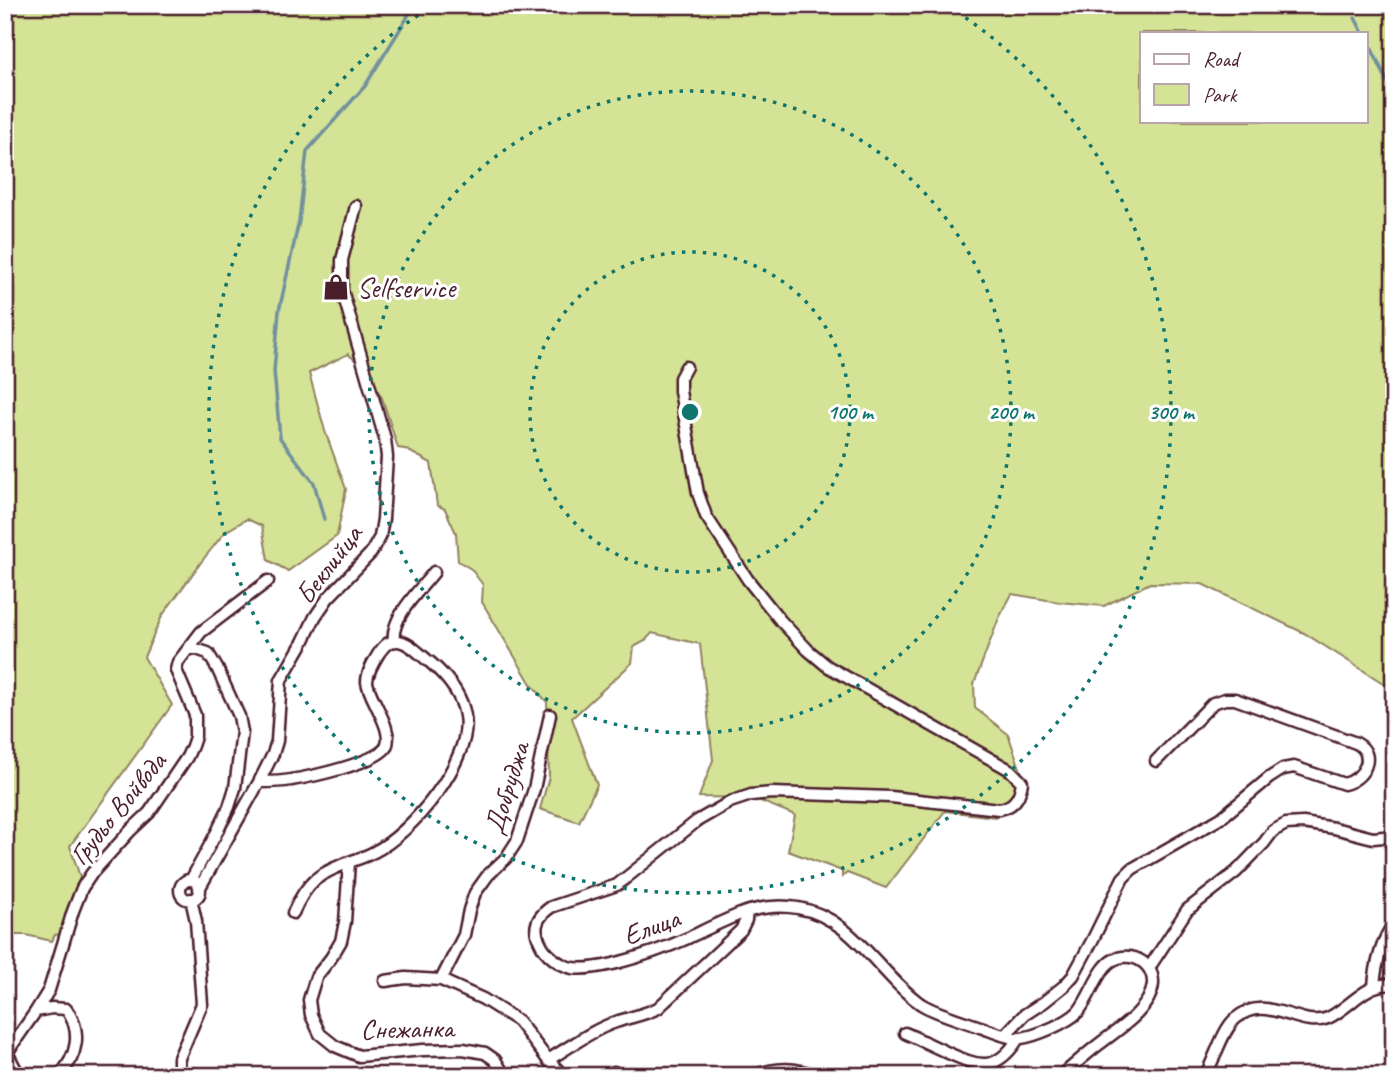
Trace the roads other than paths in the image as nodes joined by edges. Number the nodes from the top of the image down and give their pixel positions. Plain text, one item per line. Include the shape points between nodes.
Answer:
1 (356, 206) dead end
2 (686, 367) dead end
3 (434, 572) dead end
4 (268, 582) dead end
5 (394, 641) junction
6 (188, 649) junction
7 (550, 715) dead end
8 (1156, 761) dead end
9 (259, 782) junction
10 (1394, 836) edge
11 (349, 862) junction
12 (191, 880) junction
13 (199, 889) junction
14 (191, 899) junction
15 (747, 912) junction
16 (293, 913) dead end
17 (1394, 924) edge
18 (1149, 968) junction
19 (441, 980) junction
20 (385, 981) dead end
21 (1394, 985) edge
22 (1374, 986) junction
23 (36, 1011) junction
24 (905, 1033) dead end
25 (1005, 1035) junction
26 (1018, 1039) junction
27 (7, 1055) edge
28 (548, 1060) junction
29 (18, 1076) edge
30 (59, 1076) edge
31 (180, 1076) edge
32 (505, 1076) edge
33 (564, 1076) edge
34 (754, 1076) edge
35 (819, 1076) edge
36 (1061, 1076) edge
37 (1205, 1076) edge

1 - 9 street, Беклийца via 342,260 342,290 385,439 382,528 372,553 315,617 281,680 277,741
2 - 15 street, Елица via 680,391 706,516 780,620 827,666 1010,770 1022,782 1012,806 999,809 877,797 772,793 740,798 697,821 617,885 551,907 537,920 536,928 540,944 555,960 572,968 596,968 643,957
3 - 5 street via 398,618
4 - 6 street via 201,632
5 - 9 street via 379,653 367,682 386,728 386,747 369,760 348,766 290,780
5 - 11 street via 408,645 441,672 458,695 466,730 441,789 421,812 376,852
6 - 12 street via 208,653 239,716 242,732 229,807
6 - 23 street, Грудьо Войвода via 176,670 195,715 192,746 149,813 82,888 49,990
7 - 19 street, Добруджа via 517,841 475,893 464,935
8 - 25 street via 1213,703 1225,699 1356,743 1368,757 1358,777 1344,784 1294,767 1283,769 1221,818 1132,869 1123,878 1073,976
9 - 13 street, Беклийца
10 - 18 street via 1373,838 1303,823 1273,831 1236,872 1186,910
11 - 16 street via 313,880
11 - 32 street, Снежанка via 341,941 316,977 309,1000 320,1034 359,1056 463,1049 485,1053
12 - 13 street
12 - 14 street via 183,883 180,891
13 - 14 street
14 - 31 street via 202,1004 179,1058
15 - 25 street, Елица via 779,907 817,913 856,940 923,1005
15 - 28 street via 741,930 658,1008 603,1028
17 - 22 street via 1380,954
18 - 26 street via 1140,958 1119,957 1106,965 1077,1012 1049,1029
18 - 36 street via 1153,983 1149,999 1136,1015
19 - 20 street
19 - 28 street via 518,1021
21 - 22 street
22 - 37 street via 1325,1019 1251,1009 1234,1020
23 - 27 street
23 - 30 street via 66,1009 72,1017 78,1037 69,1065
24 - 26 street via 968,1062 986,1065 1009,1053
25 - 26 street, Елица
27 - 29 street
28 - 33 street
34 - 35 street via 783,1068

